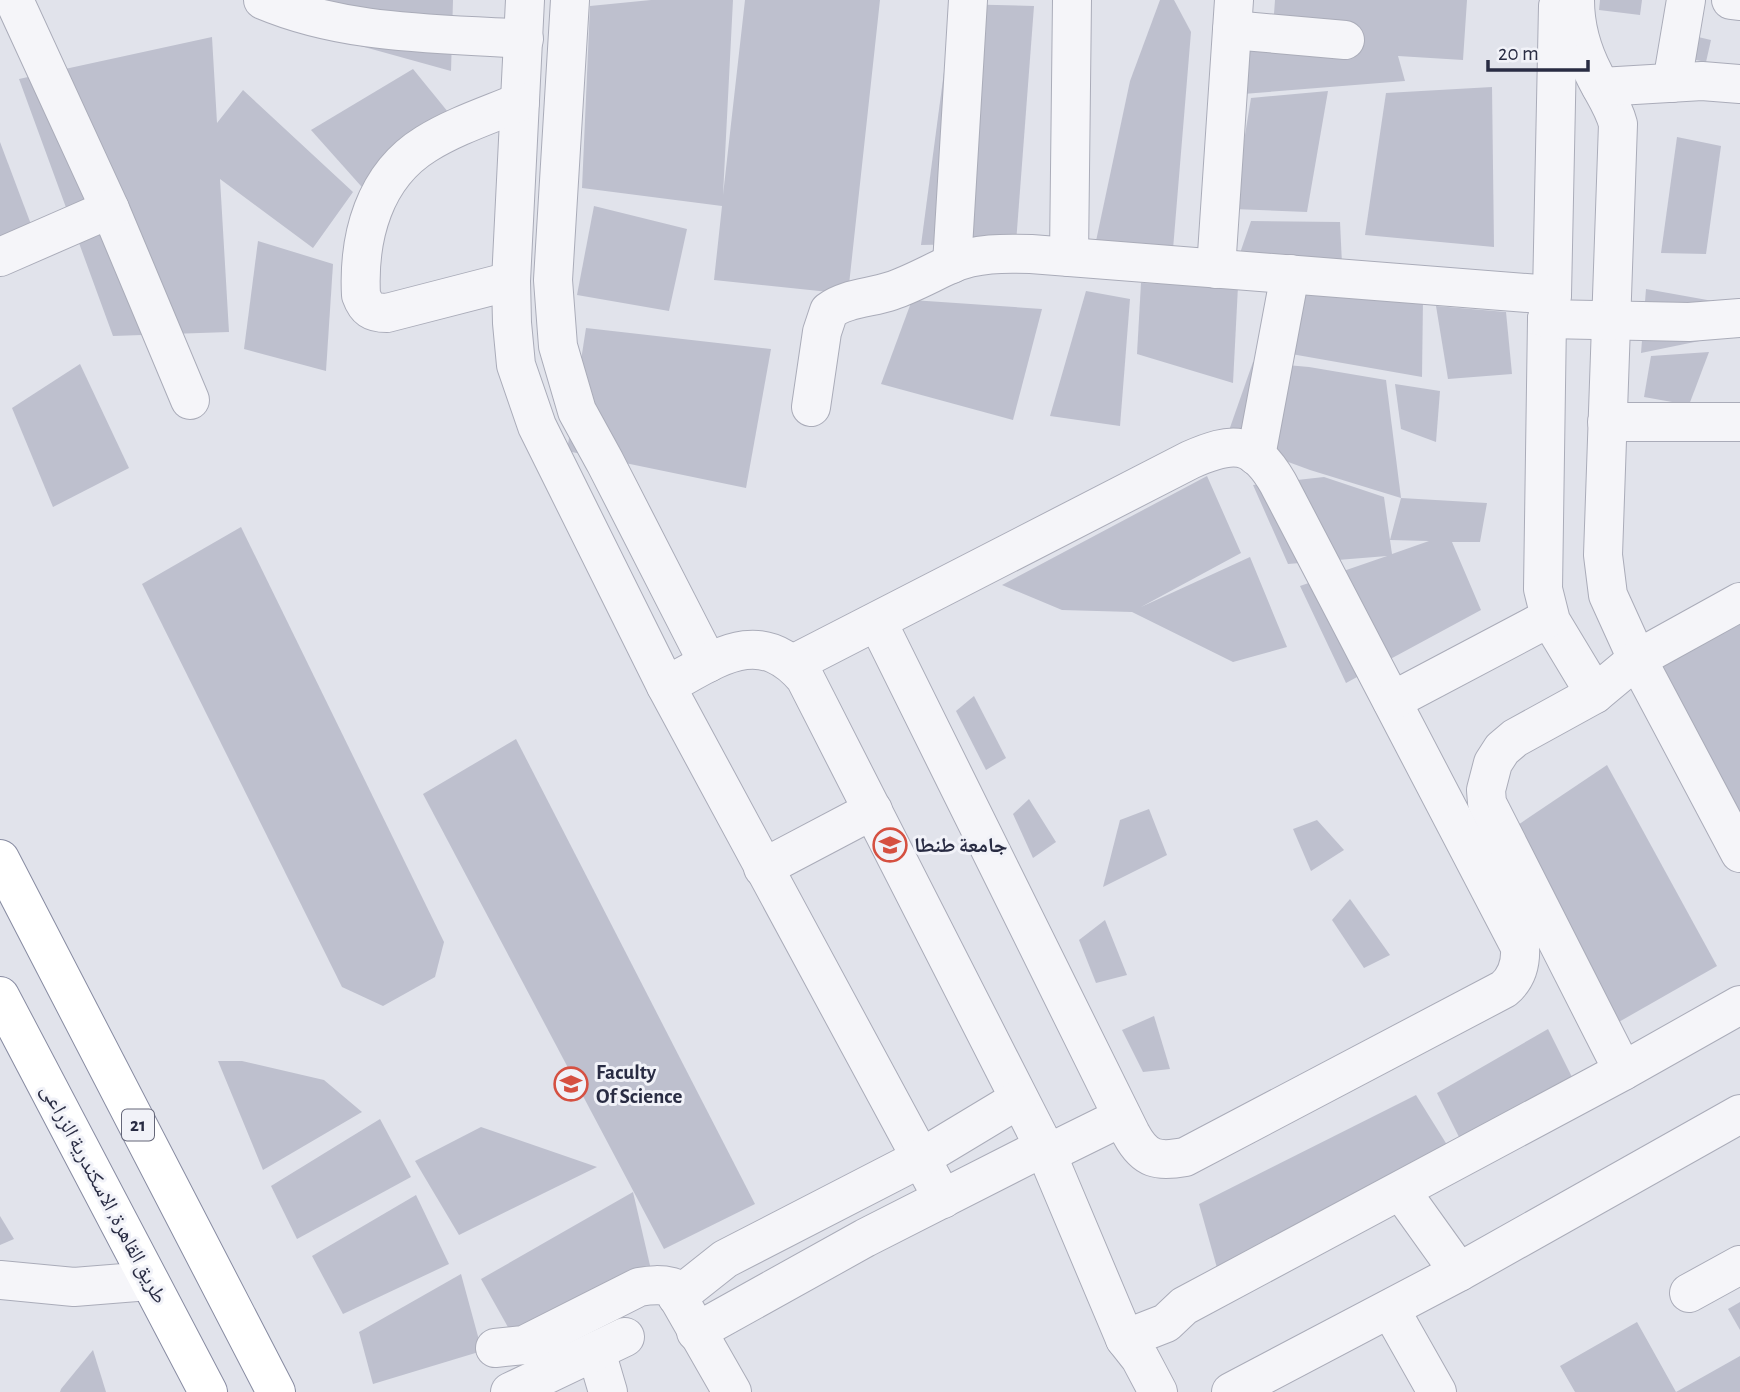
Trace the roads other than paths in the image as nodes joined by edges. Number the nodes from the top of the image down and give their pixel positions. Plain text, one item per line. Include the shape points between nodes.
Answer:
1 (14, 0) edge
2 (264, 0) edge
3 (525, 0) edge
4 (570, 0) edge
5 (968, 0) edge
6 (1072, 0) edge
7 (1558, 0) edge
8 (1575, 0) edge
9 (1686, 0) edge
10 (1731, 0) edge
11 (1739, 1) edge
12 (1233, 15) edge
13 (524, 39) junction
14 (1345, 40) dead end
15 (1672, 83) junction
16 (1740, 84) edge
17 (1601, 87) junction
18 (520, 102) junction
19 (110, 209) junction
20 (0, 257) edge
21 (1069, 257) junction
22 (952, 264) junction
23 (1216, 269) junction
24 (1290, 274) junction
25 (511, 281) junction
26 (1550, 307) junction
27 (1740, 318) edge
28 (1611, 320) junction
29 (191, 400) dead end
30 (811, 407) dead end
31 (1608, 422) junction
32 (1740, 422) edge
33 (1256, 456) junction
34 (605, 462) junction
35 (565, 484) junction
36 (1740, 602) edge
37 (1549, 618) junction
38 (877, 621) junction
39 (1637, 659) junction
40 (708, 663) junction
41 (793, 664) junction
42 (666, 686) junction
43 (1595, 694) junction
44 (1392, 701) junction
45 (873, 810) junction
46 (1740, 853) edge
47 (0, 859) edge
48 (764, 868) junction
49 (0, 996) edge
50 (1740, 1005) edge
51 (1623, 1072) junction
52 (1019, 1099) junction
53 (1122, 1117) junction
54 (1738, 1118) edge
55 (1045, 1151) junction
56 (921, 1158) junction
57 (1401, 1191) junction
58 (943, 1199) junction
59 (1740, 1265) edge
60 (1458, 1272) junction
61 (0, 1280) edge
62 (149, 1281) junction
63 (1689, 1293) dead end
64 (677, 1297) junction
65 (1390, 1309) junction
66 (696, 1332) junction
67 (1125, 1339) junction
68 (495, 1348) dead end
69 (261, 1386) edge
70 (208, 1392) edge
71 (510, 1392) edge
72 (608, 1392) edge
73 (732, 1392) edge
74 (1158, 1392) edge
75 (1231, 1392) edge
76 (1437, 1392) edge

1 - 19 street
2 - 13 street via 359,28
3 - 13 street
4 - 34 street via 553,280 555,322 576,411
5 - 22 street
6 - 21 street
7 - 26 street
8 - 17 street via 1577,32
9 - 15 street
10 - 11 street
12 - 14 street
12 - 23 street
13 - 18 street
15 - 16 street
15 - 17 street
17 - 28 street via 1618,124
18 - 25 street
18 - 25 street via 426,144 388,179 366,226 361,295 370,310 387,313
19 - 20 street
19 - 29 street
21 - 22 street via 1004,253
21 - 23 street
22 - 30 street via 902,287 829,311
23 - 24 street
24 - 26 street
24 - 33 street
25 - 35 street via 516,365 537,426
26 - 28 street
26 - 37 street via 1542,569
27 - 28 street
28 - 31 street
31 - 32 street
31 - 39 street via 1604,575 1608,595
33 - 38 street via 1242,448 1216,449
33 - 44 street via 1265,461 1278,483
34 - 35 street
34 - 40 street
35 - 42 street
36 - 39 street
37 - 43 street
37 - 44 street
38 - 41 street
38 - 53 street
39 - 43 street
39 - 46 street
40 - 41 street via 744,649 778,654
40 - 42 street
41 - 45 street via 805,678
42 - 48 street
43 - 51 street via 1508,744 1493,764 1486,790 1497,824
44 - 53 street via 1520,947 1510,984 1185,1157 1165,1161 1146,1153
45 - 48 street
45 - 52 street
47 - 69 highway, 21
48 - 56 street
49 - 62 highway, طريق القاهرة, الاسكندرية الزراعى
50 - 51 street
51 - 57 street
52 - 55 street
52 - 56 street
53 - 55 street
54 - 60 street
55 - 58 street
55 - 67 street
56 - 58 street
56 - 64 street via 725,1259
57 - 60 street
57 - 67 street via 1184,1306 1166,1323
58 - 66 street
59 - 63 street
60 - 65 street
61 - 62 street via 74,1287
62 - 70 highway, طريق القاهرة, الاسكندرية الزراعى
64 - 66 street
64 - 68 street via 672,1287 639,1287 524,1345
65 - 75 street
65 - 76 street
66 - 73 street
67 - 74 street
71 - 72 street via 610,1344

